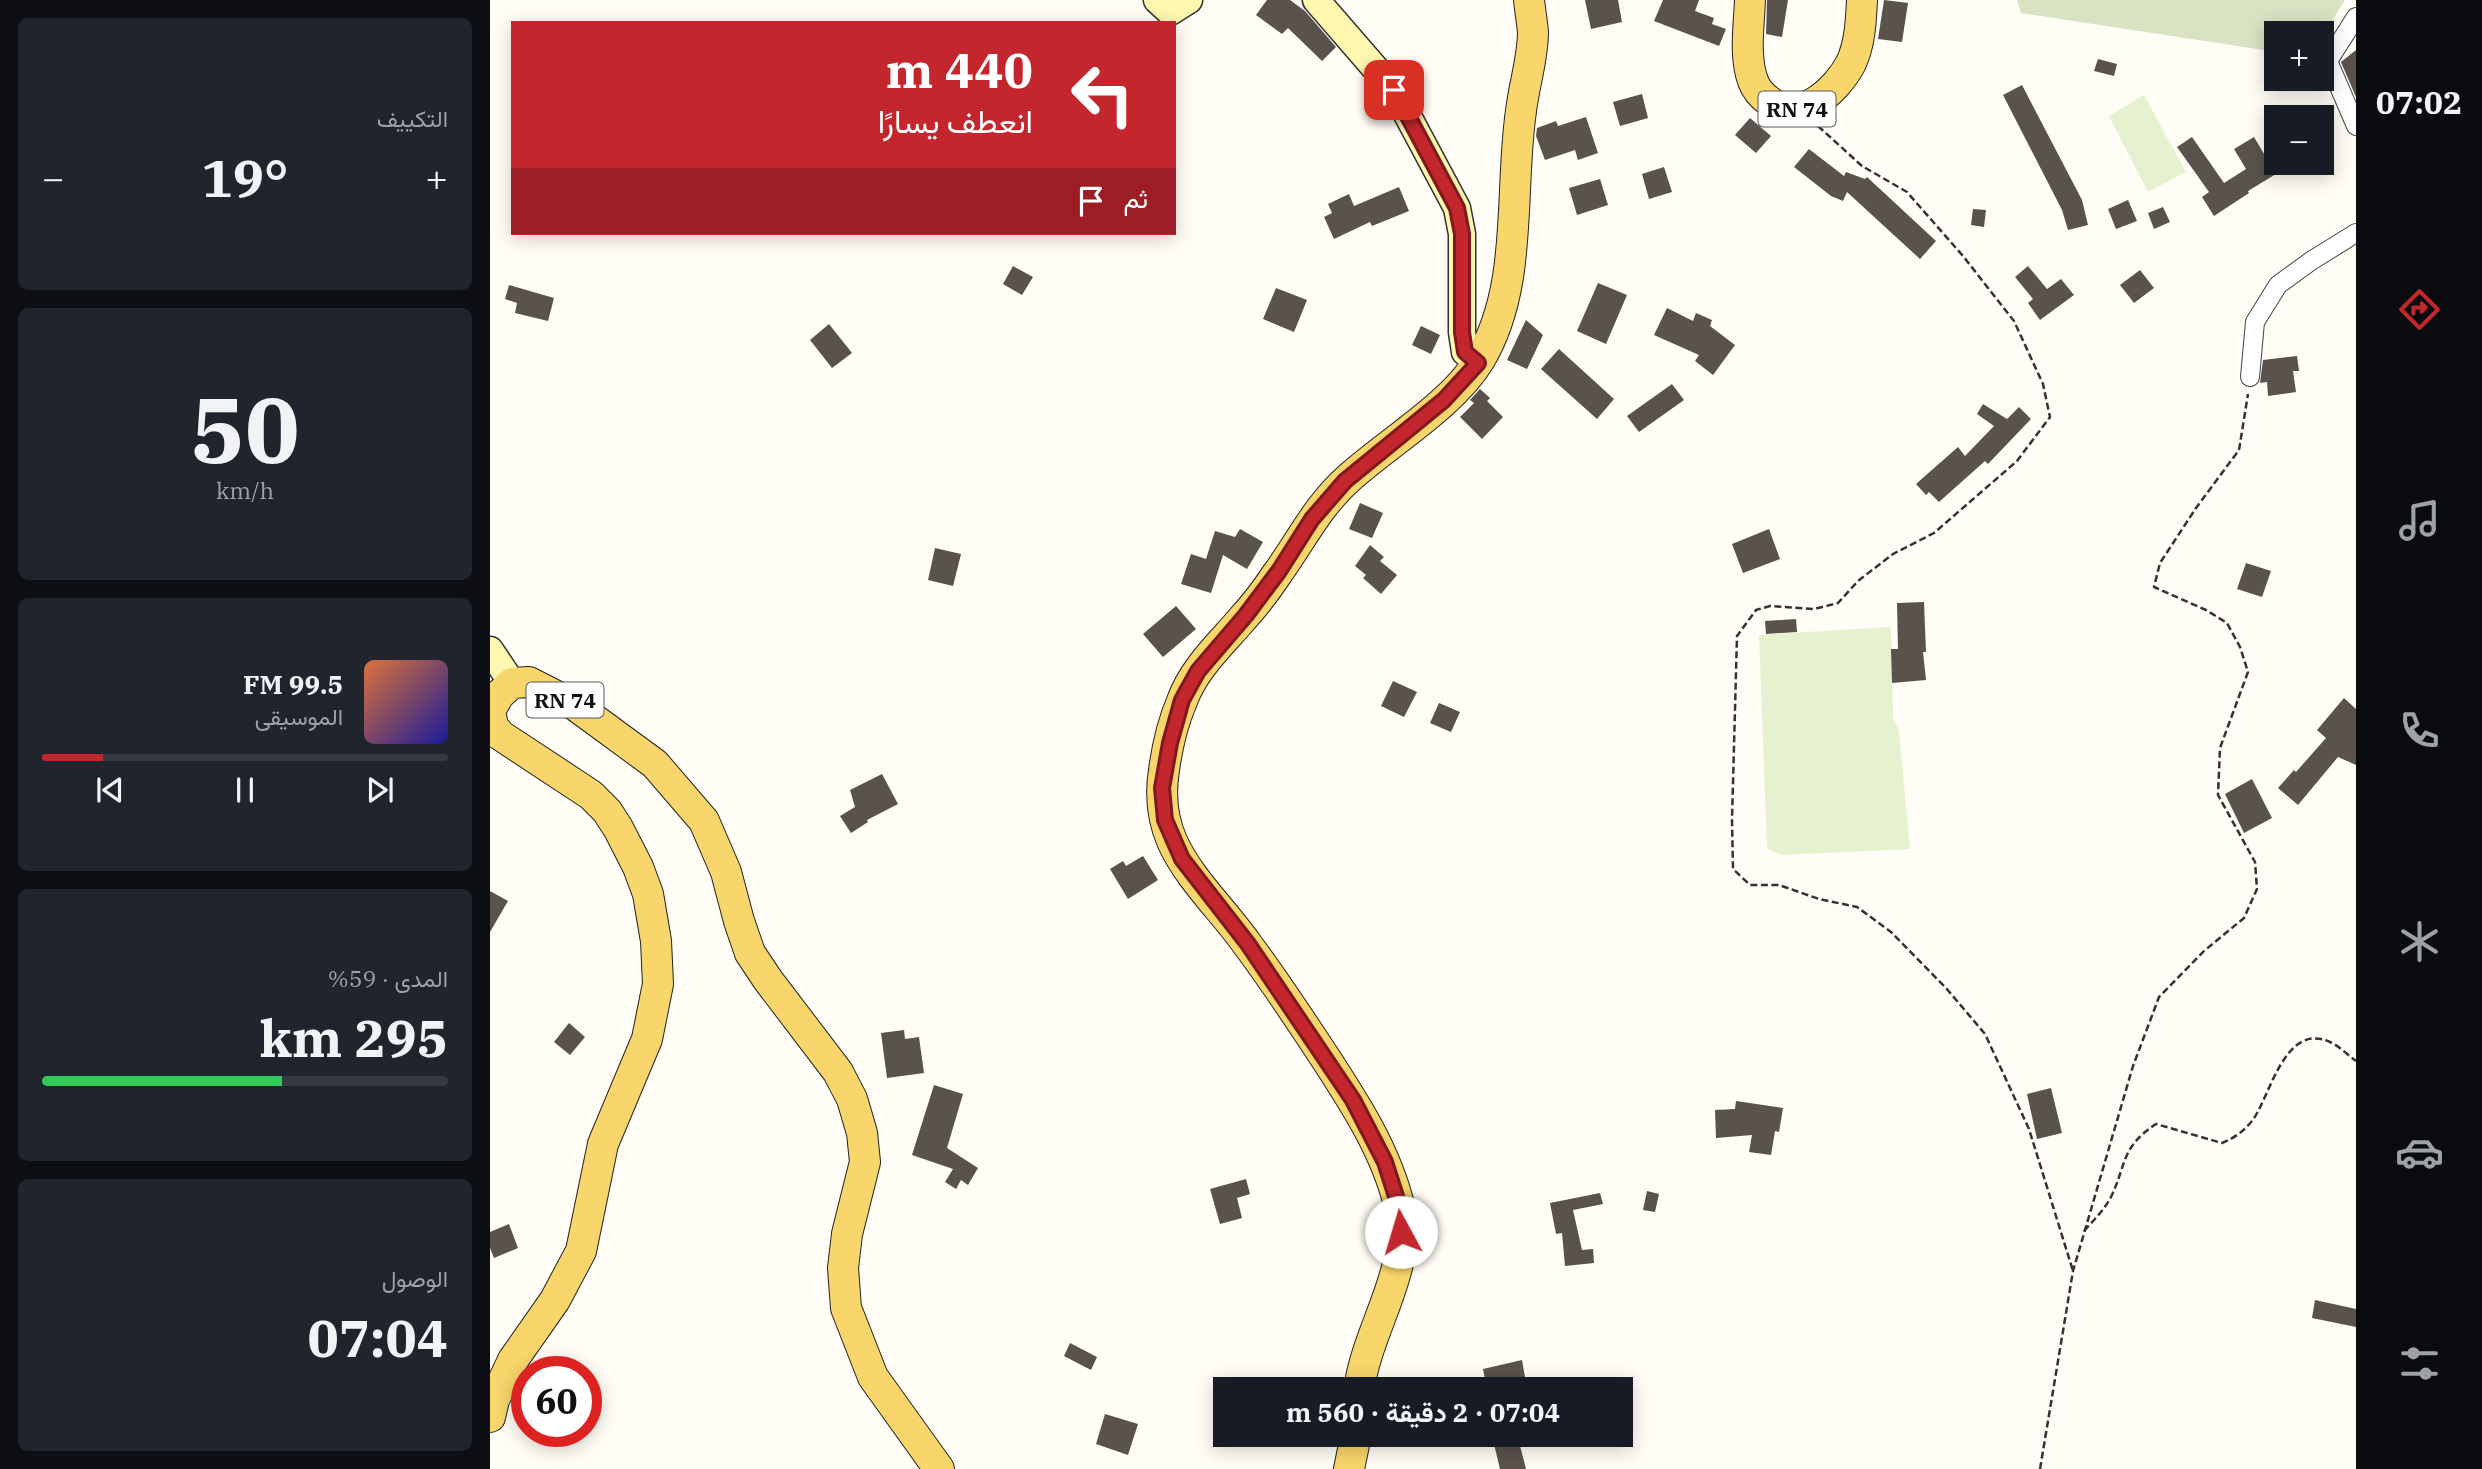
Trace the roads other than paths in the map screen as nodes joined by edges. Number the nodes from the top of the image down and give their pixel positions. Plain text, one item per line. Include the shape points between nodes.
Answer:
1 (1157, 0) edge
2 (1189, 0) edge
3 (1316, 0) edge
4 (1529, 0) edge
5 (1750, 0) edge
6 (1862, 0) edge
7 (2356, 17) edge
8 (2356, 126) edge
9 (2356, 233) edge
10 (1478, 363) junction
11 (2250, 377) road end
12 (490, 650) edge
13 (512, 683) junction
14 (1361, 1377) edge
15 (490, 1417) edge
16 (1354, 1447) edge
17 (939, 1469) edge
18 (1349, 1469) edge

1 - 2 street via 1170,12
3 - 10 street via 1394,90 1457,208 1462,234 1462,332 1465,352
4 - 10 main road via 1533,34 1521,111 1513,236 1503,301
5 - 6 main road, RN 74 via 1748,50 1754,83 1773,105 1786,109 1801,109 1838,82 1857,46
7 - 8 street via 2328,61
9 - 11 street via 2278,285 2255,322
10 - 14 main road via 1444,400 1345,481 1312,519 1246,615 1198,671 1182,700 1164,770 1165,820 1182,859 1248,944 1353,1100 1385,1162 1400,1209 1401,1256
12 - 13 street
13 - 15 main road, RN 74 via 490,711 493,726 510,744 592,795 618,828 648,894 658,984 647,1040 603,1144 581,1251 555,1300 513,1360
13 - 17 main road, RN 74 via 529,682 576,706 655,764 704,821 726,872 750,953 838,1072 852,1099 864,1162 846,1234 846,1308 873,1377
16 - 18 main road

